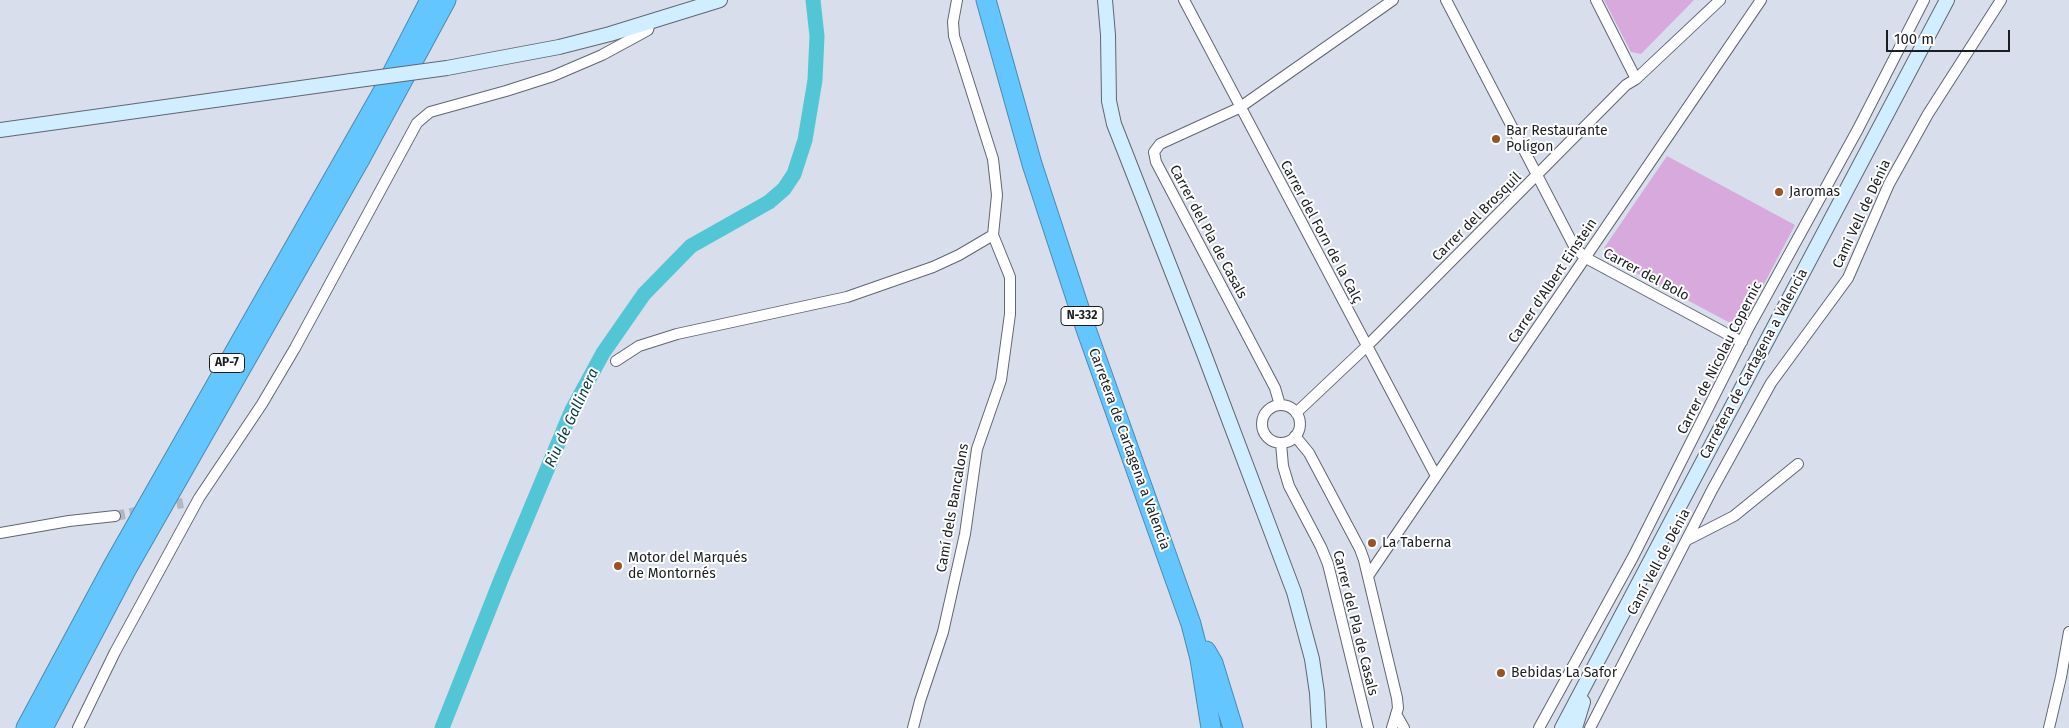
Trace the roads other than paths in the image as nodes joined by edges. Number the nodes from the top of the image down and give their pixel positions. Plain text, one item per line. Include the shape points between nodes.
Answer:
1 (430, 0) edge
2 (446, 0) edge
3 (720, 0) edge
4 (956, 0) edge
5 (1105, 0) edge
6 (1184, 0) edge
7 (1393, 0) edge
8 (1446, 0) edge
9 (1596, 0) edge
10 (1720, 0) edge
11 (1761, 0) edge
12 (1924, 0) edge
13 (1947, 0) edge
14 (2001, 0) edge
15 (987, 2) edge
16 (650, 22) junction
17 (1636, 78) junction
18 (1240, 108) junction
19 (0, 130) edge
20 (1538, 174) junction
21 (993, 235) junction
22 (1586, 258) junction
23 (1742, 342) junction
24 (1367, 346) junction
25 (616, 361) dead end
26 (1280, 405) junction
27 (1296, 413) junction
28 (1295, 436) junction
29 (1281, 443) junction
30 (1798, 464) dead end
31 (1436, 476) junction
32 (116, 516) tunnel mouth
33 (0, 533) edge
34 (1689, 538) junction
35 (1368, 576) junction
36 (1191, 624) junction
37 (2069, 632) edge
38 (1590, 675) junction
39 (1396, 714) junction
40 (1208, 723) edge
41 (26, 728) edge
42 (43, 728) edge
43 (78, 728) edge
44 (913, 728) edge
45 (1233, 728) edge
46 (1319, 728) edge
47 (1368, 728) edge
48 (1392, 728) edge
49 (1404, 728) edge
50 (1539, 728) edge
51 (1555, 728) edge
52 (1562, 728) edge
53 (1575, 728) edge
54 (1590, 728) edge
55 (2049, 728) edge

1 - 41 highway, AP-7 via 381,94 113,566
2 - 42 highway, AP-7 via 360,159 126,570
3 - 16 main road
4 - 21 street via 954,36 993,158 997,195
5 - 46 main road via 1109,101 1114,124 1294,592 1312,659
6 - 18 street, Carrer del Forn de la Calç
7 - 18 street
8 - 20 street, Carrer del Bolo
9 - 17 street
10 - 17 street, Carrer del Brosquil
11 - 22 street, Carrer d'Albert Einstein
12 - 23 street, Carrer de Nicolau Copernic
13 - 38 main road, Carretera de Cartagena a Valencia
14 - 34 street, Camí Vell de Dénia via 1928,114 1889,184 1848,278 1772,383
15 - 36 highway, Carretera de Cartagena a Valencia / N-332 via 1032,164 1086,329
16 - 19 main road, bridge via 558,47 447,68
16 - 43 street via 648,30 602,56 516,88 430,112 417,122 290,356 262,404 198,498
17 - 20 street, Carrer del Brosquil
18 - 24 street, Carrer del Forn de la Calç
18 - 26 street, Carrer del Pla de Casals via 1160,144 1154,152 1156,162 1275,388
20 - 22 street, Carrer del Bolo via 1575,248
20 - 24 street, Carrer del Brosquil
21 - 25 street via 933,267 847,297 677,334 639,346
21 - 44 street, Camí dels Bancalons via 1011,286 1001,380 977,448 965,534 942,632
22 - 23 street, Carrer del Bolo
22 - 31 street, Carrer d'Albert Einstein
23 - 50 street, Carrer de Nicolau Copernic via 1633,557
24 - 27 street, Carrer del Brosquil
24 - 31 street, Carrer del Forn de la Calç
26 - 27 street
26 - 29 street via 1268,410 1262,422 1265,436 1272,442
27 - 28 street via 1300,426
28 - 29 street
28 - 35 street, Carrer del Pla de Casals via 1309,453 1360,549
29 - 47 street, Carrer del Pla de Casals via 1289,486 1328,564
30 - 34 street via 1734,516
31 - 35 street, Carrer d'Albert Einstein
32 - 33 street
34 - 54 street, Camí Vell de Dénia
35 - 39 street, Carrer del Pla de Casals via 1397,698
36 - 40 highway, Carretera de Cartagena a Valencia / N-332 via 1200,659
36 - 45 highway via 1213,663
37 - 55 street
38 - 51 main road
38 - 52 main road, Carretera de Cartagena a Valencia
38 - 53 main road
39 - 48 street, Carrer del Pla de Casals
39 - 49 street, Carrer del Pla de Casals

